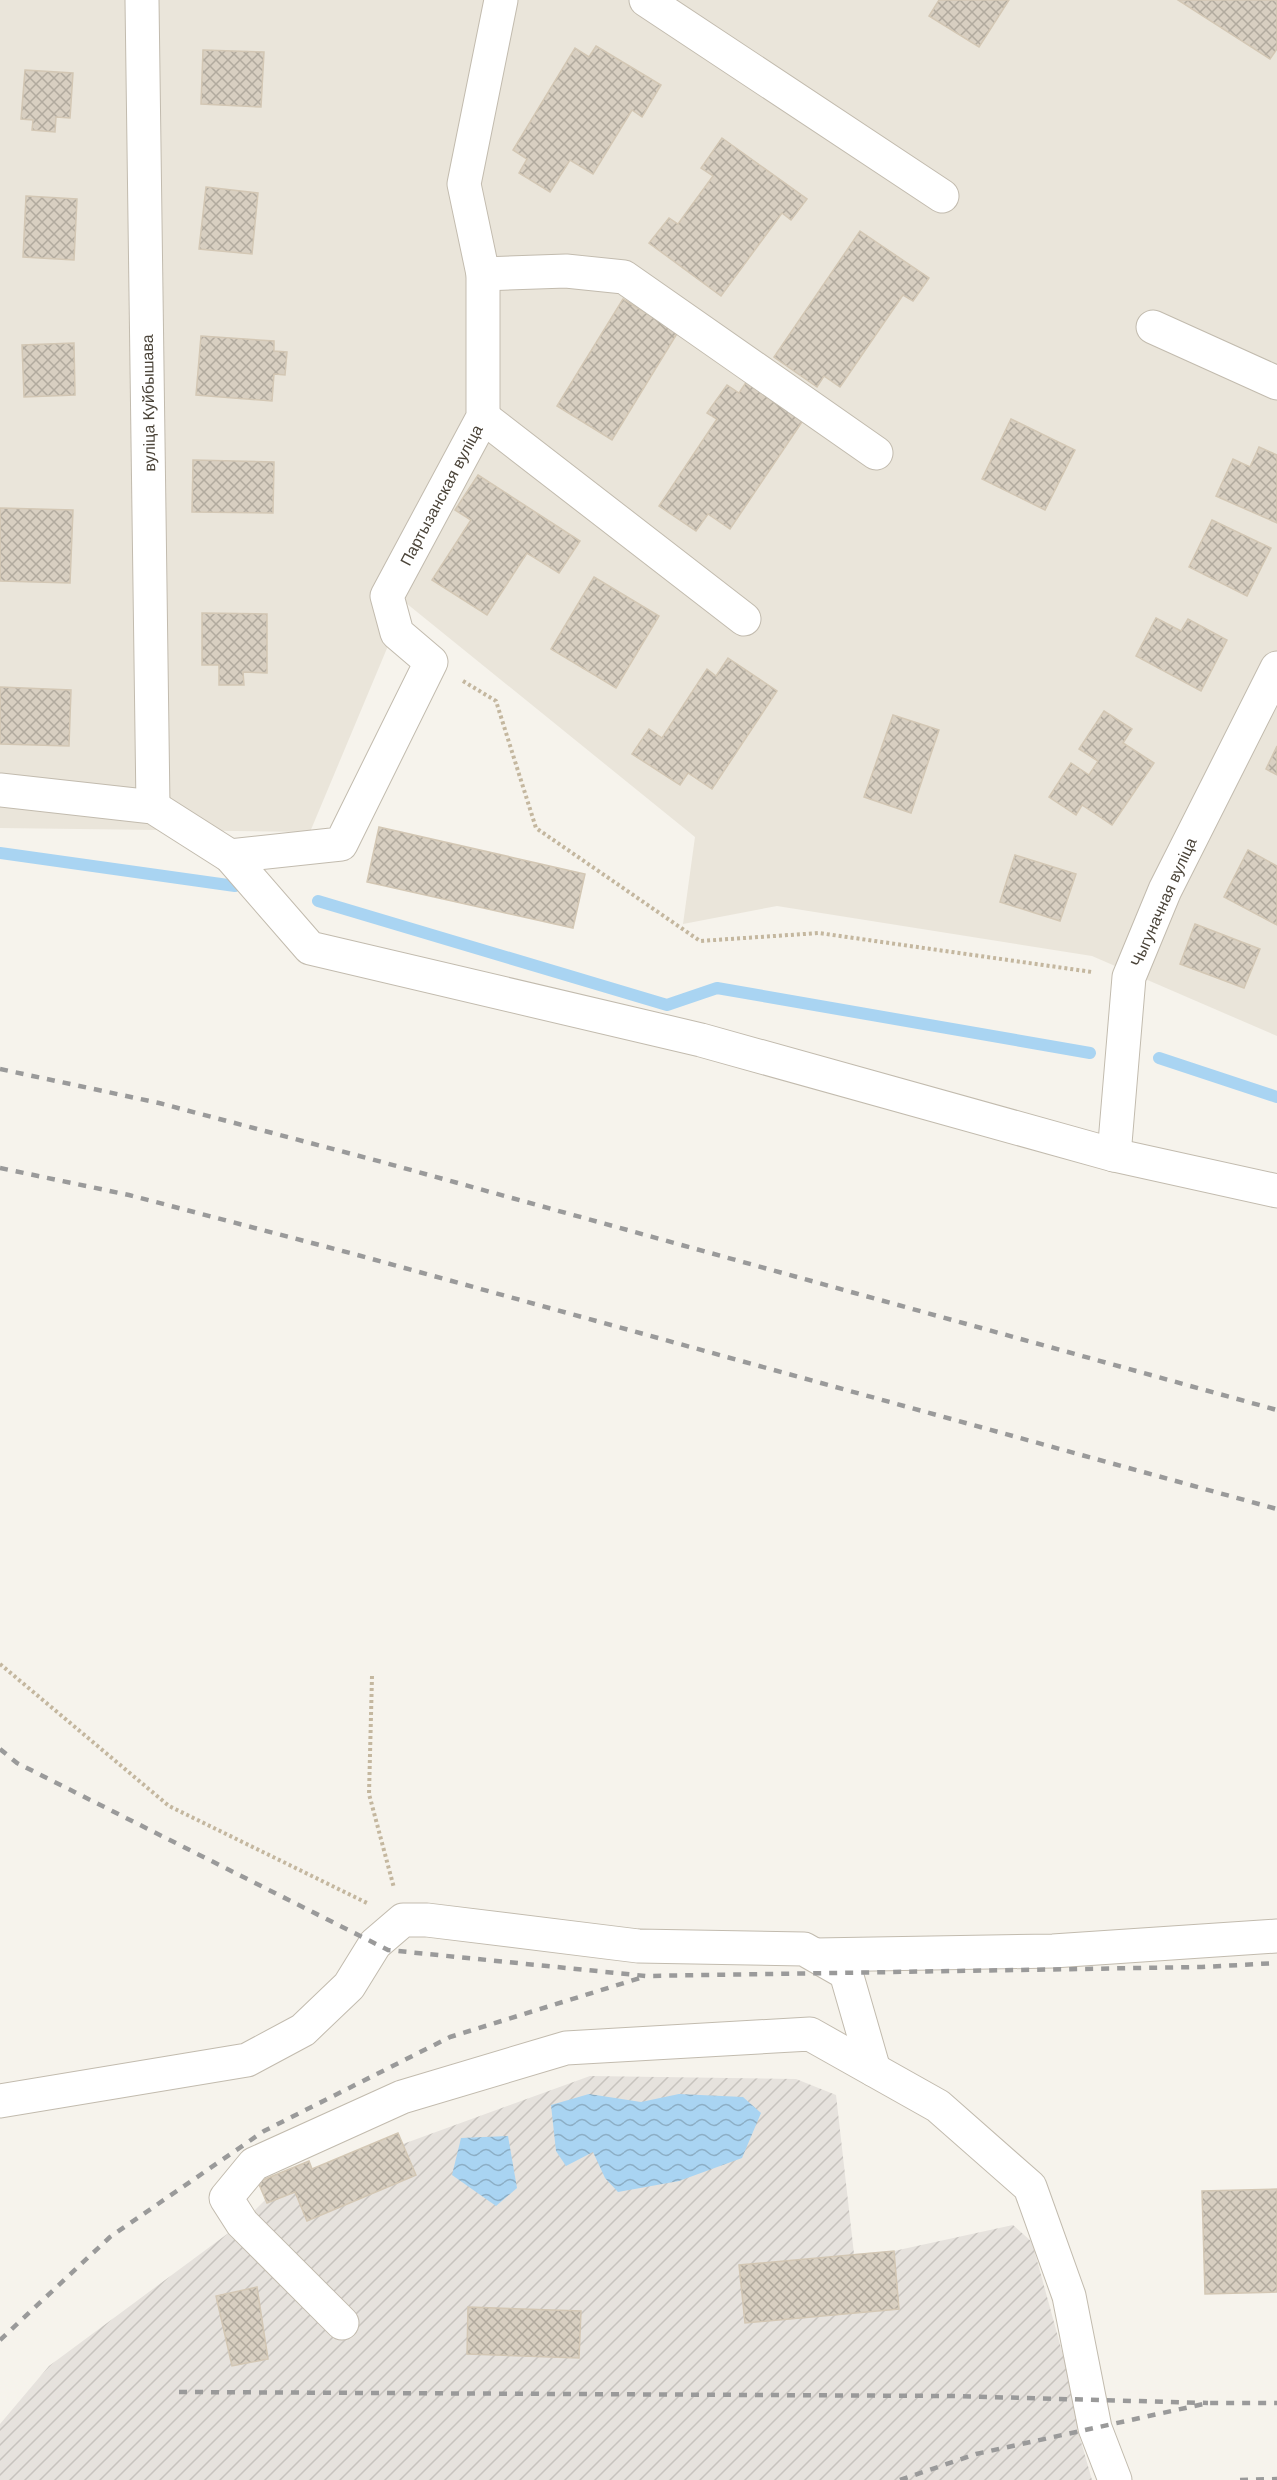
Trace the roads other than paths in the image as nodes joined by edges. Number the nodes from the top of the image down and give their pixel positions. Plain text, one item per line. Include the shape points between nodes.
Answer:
1 (142, 0) edge
2 (501, 0) edge
3 (646, 0) edge
4 (942, 196) dead end
5 (483, 274) junction
6 (1153, 327) dead end
7 (1277, 383) edge
8 (483, 417) junction
9 (876, 453) dead end
10 (744, 619) dead end
11 (1277, 668) edge
12 (0, 790) edge
13 (153, 807) junction
14 (230, 856) junction
15 (1114, 1155) junction
16 (1277, 1191) edge
17 (1277, 1936) edge
18 (816, 1955) junction
19 (874, 2070) junction
20 (0, 2101) edge
21 (342, 2323) dead end
22 (1114, 2480) edge

1 - 13 street, вуліца Куйбышава
2 - 5 street, Партызанская вуліца via 464,184
3 - 4 street
5 - 8 street, Партызанская вуліца
5 - 9 street via 566,271 624,277
6 - 7 street
8 - 10 street
8 - 14 street, Партызанская вуліца via 387,596 397,633 431,662 341,844
11 - 15 street, Чыгуначная вуліца via 1165,890 1129,977
12 - 13 street
13 - 14 street
14 - 15 street via 310,948 701,1040
15 - 16 street
17 - 18 street via 1053,1951
18 - 19 street via 846,1973
18 - 20 street via 804,1949 638,1946 403,1920 375,1944 349,1986 303,2030 247,2060
19 - 21 street via 810,2034 566,2048 402,2097 254,2164 226,2198 242,2223
19 - 22 street via 938,2106 1030,2187 1069,2296 1095,2428

